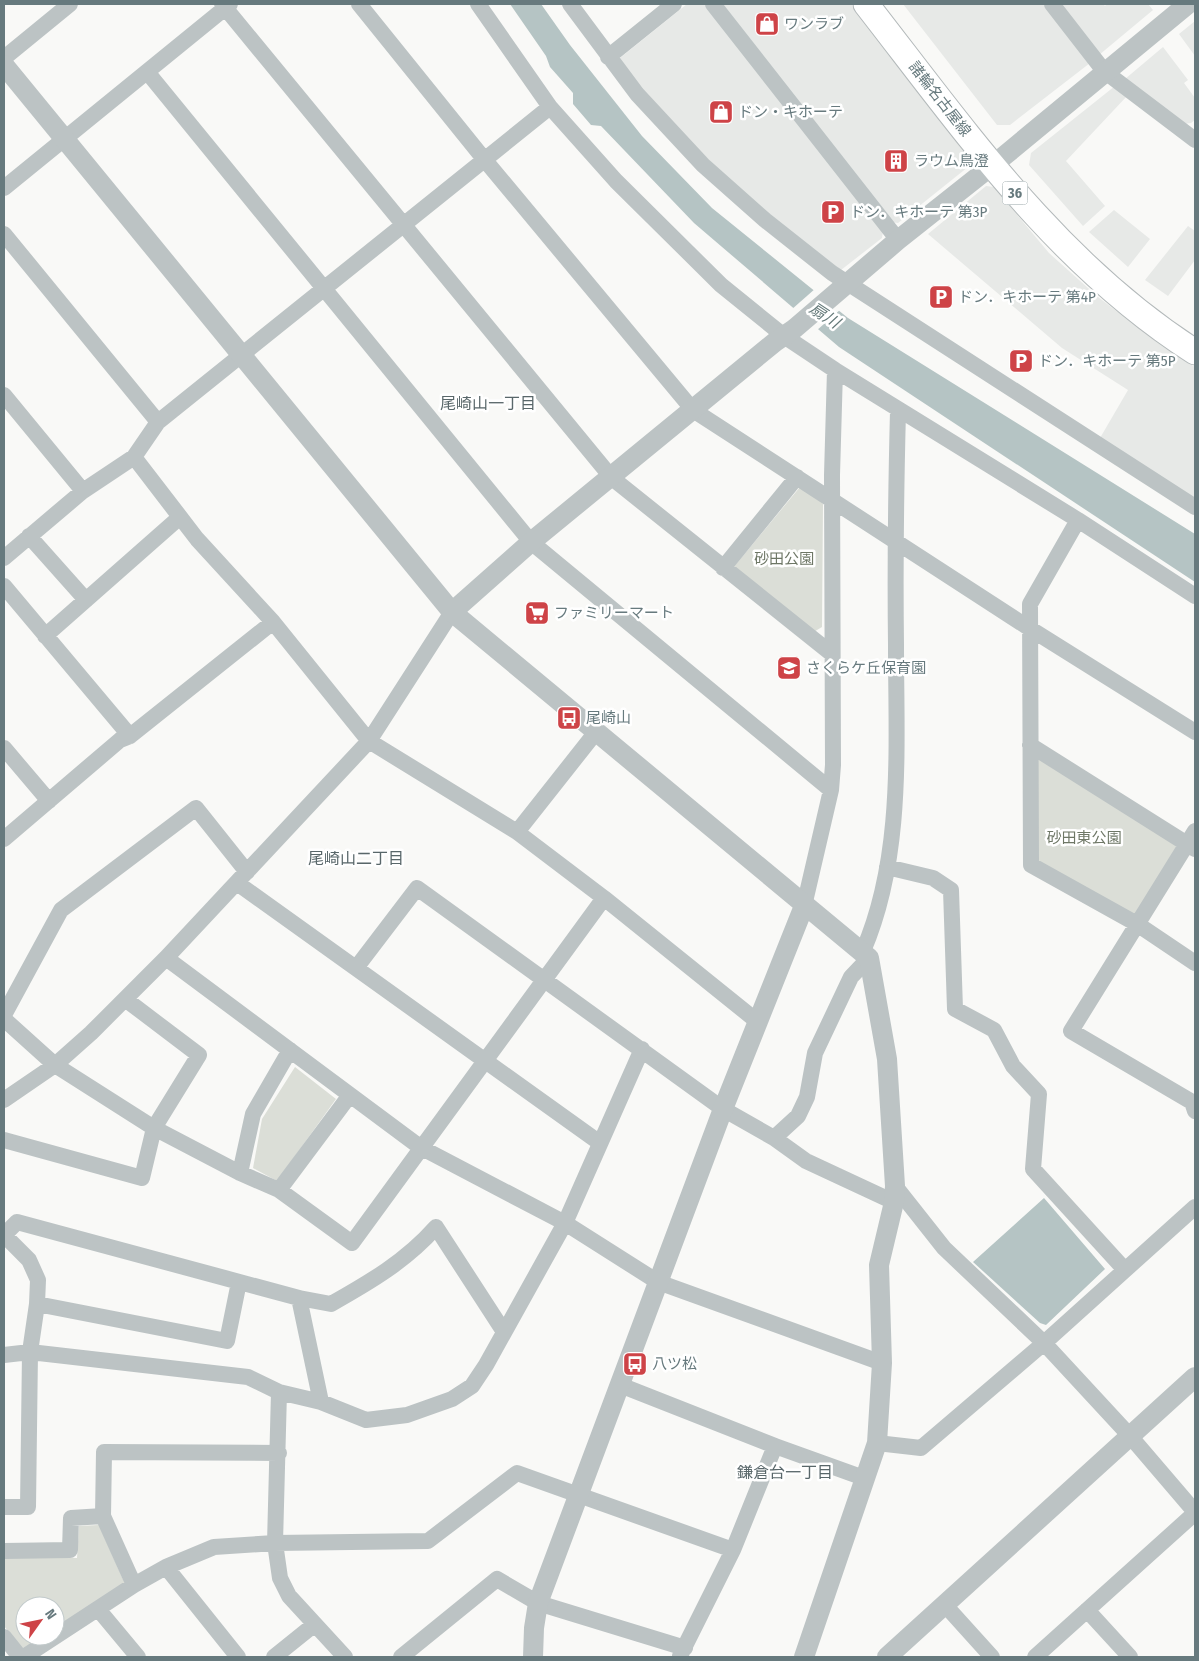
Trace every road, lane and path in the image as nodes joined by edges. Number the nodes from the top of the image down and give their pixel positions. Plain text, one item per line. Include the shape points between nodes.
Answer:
1 (70, 4) edge
2 (359, 4) edge
3 (478, 4) edge
4 (570, 4) edge
5 (674, 4) edge
6 (713, 4) edge
7 (866, 4) edge
8 (885, 4) edge
9 (1052, 4) edge
10 (1188, 4) edge
11 (225, 5) edge
12 (608, 57) junction
13 (4, 58) edge
14 (4, 65) edge
15 (1104, 71) junction
16 (148, 72) junction
17 (550, 107) junction
18 (1193, 134) edge
19 (64, 139) junction
20 (484, 159) junction
21 (998, 160) junction
22 (4, 188) edge
23 (403, 224) junction
24 (4, 234) edge
25 (898, 240) junction
26 (842, 287) junction
27 (323, 288) junction
28 (789, 332) junction
29 (1195, 334) edge
30 (1195, 352) edge
31 (240, 356) junction
32 (834, 370) junction
33 (4, 395) edge
34 (694, 410) junction
35 (898, 410) junction
36 (158, 422) junction
37 (134, 457) junction
38 (797, 477) junction
39 (612, 478) junction
40 (82, 491) junction
41 (832, 498) junction
42 (1195, 507) edge
43 (180, 517) junction
44 (1078, 520) junction
45 (30, 536) junction
46 (895, 539) junction
47 (531, 542) junction
48 (4, 558) edge
49 (723, 568) junction
50 (4, 586) edge
51 (1195, 596) edge
52 (86, 600) junction
53 (452, 612) junction
54 (273, 622) junction
55 (1029, 628) junction
56 (45, 636) junction
57 (832, 654) junction
58 (596, 732) junction
59 (1195, 732) edge
60 (130, 736) junction
61 (369, 742) junction
62 (1030, 745) junction
63 (4, 748) edge
64 (831, 790) junction
65 (50, 801) junction
66 (517, 832) junction
67 (4, 838) edge
68 (1193, 841) edge
69 (887, 867) junction
70 (242, 878) junction
71 (604, 898) junction
72 (804, 906) junction
73 (1137, 924) junction
74 (866, 954) junction
75 (166, 958) junction
76 (1195, 963) edge
77 (356, 968) junction
78 (546, 979) junction
79 (125, 999) junction
80 (4, 1017) edge
81 (758, 1022) junction
82 (290, 1050) junction
83 (642, 1050) junction
84 (484, 1060) junction
85 (55, 1065) junction
86 (350, 1095) junction
87 (4, 1100) edge
88 (723, 1109) junction
89 (1195, 1111) edge
90 (154, 1128) junction
91 (774, 1138) junction
92 (4, 1140) edge
93 (600, 1143) junction
94 (420, 1147) junction
95 (240, 1173) junction
96 (279, 1190) junction
97 (894, 1194) junction
98 (1195, 1207) edge
99 (565, 1222) junction
100 (4, 1235) edge
101 (1125, 1270) junction
102 (240, 1282) junction
103 (658, 1282) junction
104 (299, 1298) junction
105 (37, 1304) junction
106 (504, 1332) junction
107 (1044, 1343) junction
108 (30, 1352) junction
109 (4, 1355) edge
110 (882, 1363) junction
111 (1195, 1377) edge
112 (620, 1385) junction
113 (279, 1392) junction
114 (321, 1402) junction
115 (1130, 1436) junction
116 (877, 1443) junction
117 (775, 1446) junction
118 (279, 1453) junction
119 (864, 1478) junction
120 (579, 1495) junction
121 (4, 1506) edge
122 (1195, 1512) edge
123 (103, 1516) junction
124 (275, 1543) junction
125 (4, 1550) edge
126 (733, 1550) junction
127 (166, 1567) junction
128 (134, 1585) junction
129 (538, 1603) junction
130 (945, 1605) junction
131 (98, 1609) junction
132 (1087, 1610) junction
133 (315, 1624) junction
134 (4, 1637) edge
135 (682, 1652) edge
136 (22, 1657) edge
137 (138, 1657) edge
138 (238, 1657) edge
139 (274, 1657) edge
140 (345, 1657) edge
141 (401, 1657) edge
142 (533, 1657) edge
143 (804, 1657) edge
144 (887, 1657) edge
145 (992, 1657) edge
146 (1035, 1657) edge
147 (1130, 1657) edge

1 - 13 street
2 - 20 street
3 - 17 street
4 - 12 street
5 - 12 street
6 - 25 street
7 - 21 main road, 諸輪名古屋線 / 36
8 - 21 main road, 諸輪名古屋線 / 36
9 - 15 street
10 - 15 street
11 - 16 street
11 - 23 street
12 - 26 street via 637,94 703,164 765,220 832,273
14 - 19 street
15 - 18 street
15 - 21 street
16 - 19 street
16 - 27 street
17 - 20 street
17 - 28 street via 616,181 721,285
19 - 22 street
19 - 31 street
20 - 23 street
20 - 34 street
21 - 25 street
21 - 29 main road, 諸輪名古屋線 / 36 via 1081,247 1113,275
21 - 30 main road, 諸輪名古屋線 / 36 via 1041,222 1105,285
23 - 27 street
23 - 39 street
24 - 36 street
25 - 26 street
26 - 28 street
26 - 42 street
27 - 31 street
27 - 47 street
28 - 32 street
28 - 34 street
31 - 36 street
31 - 53 street
32 - 35 street
32 - 41 street
33 - 40 street
34 - 38 street
34 - 39 street
35 - 44 street
35 - 46 street
36 - 37 street
37 - 40 street
37 - 43 street
38 - 41 street
38 - 49 street
39 - 47 street
39 - 49 street
40 - 45 street
41 - 46 street
41 - 57 street
43 - 52 street
43 - 54 street
44 - 51 street
44 - 55 street via 1030,604
45 - 48 street
45 - 52 street
46 - 55 street
46 - 69 street via 896,777
47 - 53 street
47 - 64 street
49 - 57 street
50 - 56 street
52 - 56 street
53 - 58 street
53 - 61 street
54 - 60 street
54 - 61 street
55 - 59 street
55 - 62 street
56 - 60 street
57 - 64 street
58 - 66 street
58 - 72 street
60 - 65 street via 120,740
61 - 66 street
61 - 70 street
62 - 68 street
62 - 73 street via 1031,865
63 - 65 street
64 - 72 street
65 - 67 street
66 - 71 street
68 - 73 street
69 - 74 street
69 - 101 street via 933,878 951,890 954,1009 994,1030 1013,1066 1039,1094 1033,1170
70 - 75 street
70 - 77 street
70 - 80 street via 196,808 61,910
71 - 78 street
71 - 81 street
72 - 74 street
72 - 81 street
73 - 76 street
73 - 89 street via 1071,1031 1192,1102
74 - 91 street via 851,977 815,1053 807,1097 798,1116
74 - 97 street via 887,1059
75 - 79 street
75 - 82 street
77 - 78 street via 417,888
77 - 84 street
78 - 83 street
78 - 84 street
79 - 85 street
79 - 90 street via 199,1055
80 - 85 street
81 - 88 street
82 - 86 street
82 - 95 street via 253,1114
83 - 88 street
83 - 93 street
84 - 93 street
84 - 94 street
85 - 87 street
85 - 90 street
86 - 94 street
86 - 96 street
88 - 91 street
88 - 103 street
90 - 92 street via 142,1178
90 - 95 street
91 - 97 street via 806,1162
93 - 99 street
94 - 96 street via 352,1243
94 - 99 street
95 - 96 street
97 - 107 street via 944,1248
97 - 110 street via 878,1265
98 - 101 street
99 - 103 street
99 - 106 street
100 - 102 street via 17,1222
100 - 105 street via 28,1260 38,1280
101 - 107 street
102 - 104 street
102 - 105 street via 227,1341
103 - 110 street
103 - 112 street
104 - 106 street via 331,1304 383,1274 420,1246 436,1227
104 - 114 street
105 - 108 street
106 - 114 street via 472,1386 452,1399 407,1415 366,1420
107 - 115 street
107 - 116 street via 922,1448
108 - 109 street
108 - 113 street via 248,1377
108 - 121 street via 28,1507
110 - 116 street
111 - 115 street
112 - 117 street
112 - 120 street
113 - 114 street
113 - 118 street
115 - 122 street
115 - 130 street
116 - 119 street
117 - 119 street
117 - 126 street
118 - 123 street via 104,1452
118 - 124 street
119 - 143 street
120 - 124 street via 517,1473 428,1541
120 - 126 street
120 - 129 street
122 - 132 street
123 - 125 street via 71,1518 70,1550
123 - 128 street
124 - 127 street via 214,1547
124 - 133 street via 280,1578 289,1596
126 - 135 street
127 - 128 street
127 - 138 street
128 - 131 street
129 - 135 street
129 - 141 street via 497,1579
129 - 142 street
130 - 144 street
130 - 145 street
131 - 136 street
131 - 137 street
132 - 146 street
132 - 147 street
133 - 139 street
133 - 140 street
134 - 136 street

